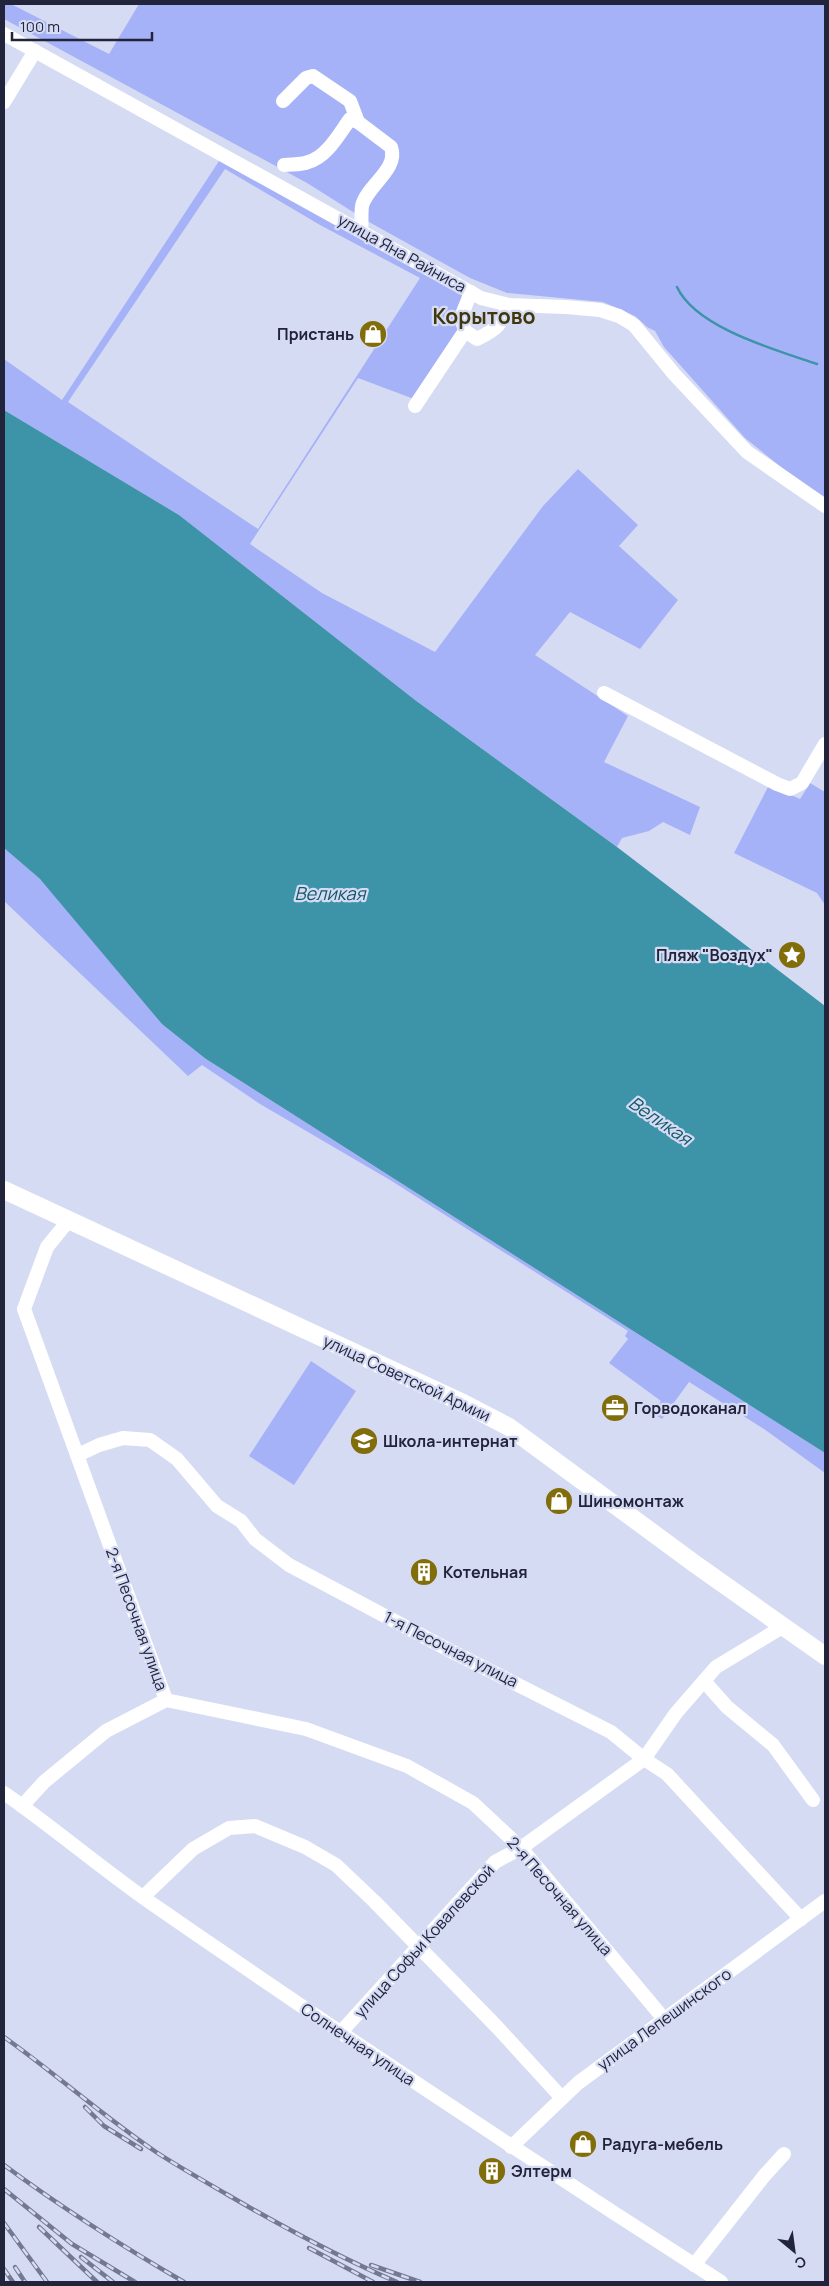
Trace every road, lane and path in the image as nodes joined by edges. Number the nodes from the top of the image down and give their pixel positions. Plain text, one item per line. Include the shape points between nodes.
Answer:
1 (4, 34) edge
2 (35, 51) junction
3 (283, 101) dead end
4 (4, 102) edge
5 (358, 122) junction
6 (284, 165) dead end
7 (362, 230) junction
8 (470, 292) junction
9 (509, 305) junction
10 (465, 331) junction
11 (415, 406) dead end
12 (825, 506) edge
13 (604, 693) dead end
14 (825, 744) edge
15 (4, 1190) edge
16 (69, 1220) junction
17 (78, 1455) junction
18 (784, 1626) junction
19 (825, 1656) edge
20 (704, 1681) junction
21 (166, 1700) junction
22 (644, 1759) junction
23 (4, 1794) edge
24 (813, 1800) dead end
25 (22, 1806) junction
26 (521, 1848) junction
27 (143, 1897) junction
28 (825, 1901) edge
29 (801, 1919) junction
30 (418, 1946) junction
31 (664, 2019) junction
32 (340, 2032) junction
33 (562, 2098) junction
34 (511, 2147) junction
35 (784, 2154) dead end
36 (694, 2264) junction
37 (721, 2282) edge

1 - 2 street, улица Яна Райниса
2 - 4 street
2 - 7 street, улица Яна Райниса
3 - 5 street via 306,78 313,76 350,101
5 - 6 street via 350,119 317,158 308,163
5 - 7 street via 391,147 393,154 391,163 362,205
7 - 8 street, улица Яна Райниса
8 - 9 street, улица Яна Райниса
8 - 10 street via 461,317
9 - 10 street via 501,324 494,331 477,339
9 - 12 street, улица Яна Райниса via 600,310 634,325 674,374 747,452
10 - 11 street
13 - 14 street via 790,789 802,783
15 - 16 main road, улица Советской Армии
16 - 17 street, 2-я Песочная улица via 47,1247 24,1309
16 - 18 main road, улица Советской Армии via 509,1426
17 - 21 street, 2-я Песочная улица
17 - 22 street, 1-я Песочная улица via 123,1438 150,1440 177,1459 217,1506 241,1521 255,1539 289,1565 611,1732
18 - 19 main road, улица Советской Армии
18 - 20 street, улица Софьи Ковалевской via 716,1667
20 - 22 street, улица Софьи Ковалевской via 676,1712
20 - 24 street via 727,1707 773,1746
21 - 25 street via 106,1731 44,1782
21 - 26 street, 2-я Песочная улица via 306,1729 407,1766 473,1803
22 - 26 street, улица Софьи Ковалевской
22 - 29 street, 1-я Песочная улица via 667,1774
23 - 25 street, Солнечная улица
25 - 27 street, Солнечная улица
26 - 30 street, улица Софьи Ковалевской via 494,1862
26 - 31 street, 2-я Песочная улица
27 - 30 street via 193,1849 229,1828 255,1826 306,1847 336,1865
27 - 32 street, Солнечная улица
28 - 29 street, улица Лепешинского
29 - 31 street, улица Лепешинского
30 - 32 street, улица Софьи Ковалевской
30 - 33 street
31 - 33 street, улица Лепешинского
32 - 34 street, Солнечная улица
33 - 34 street, улица Лепешинского
34 - 36 street, Солнечная улица
35 - 36 street
36 - 37 street, Солнечная улица

